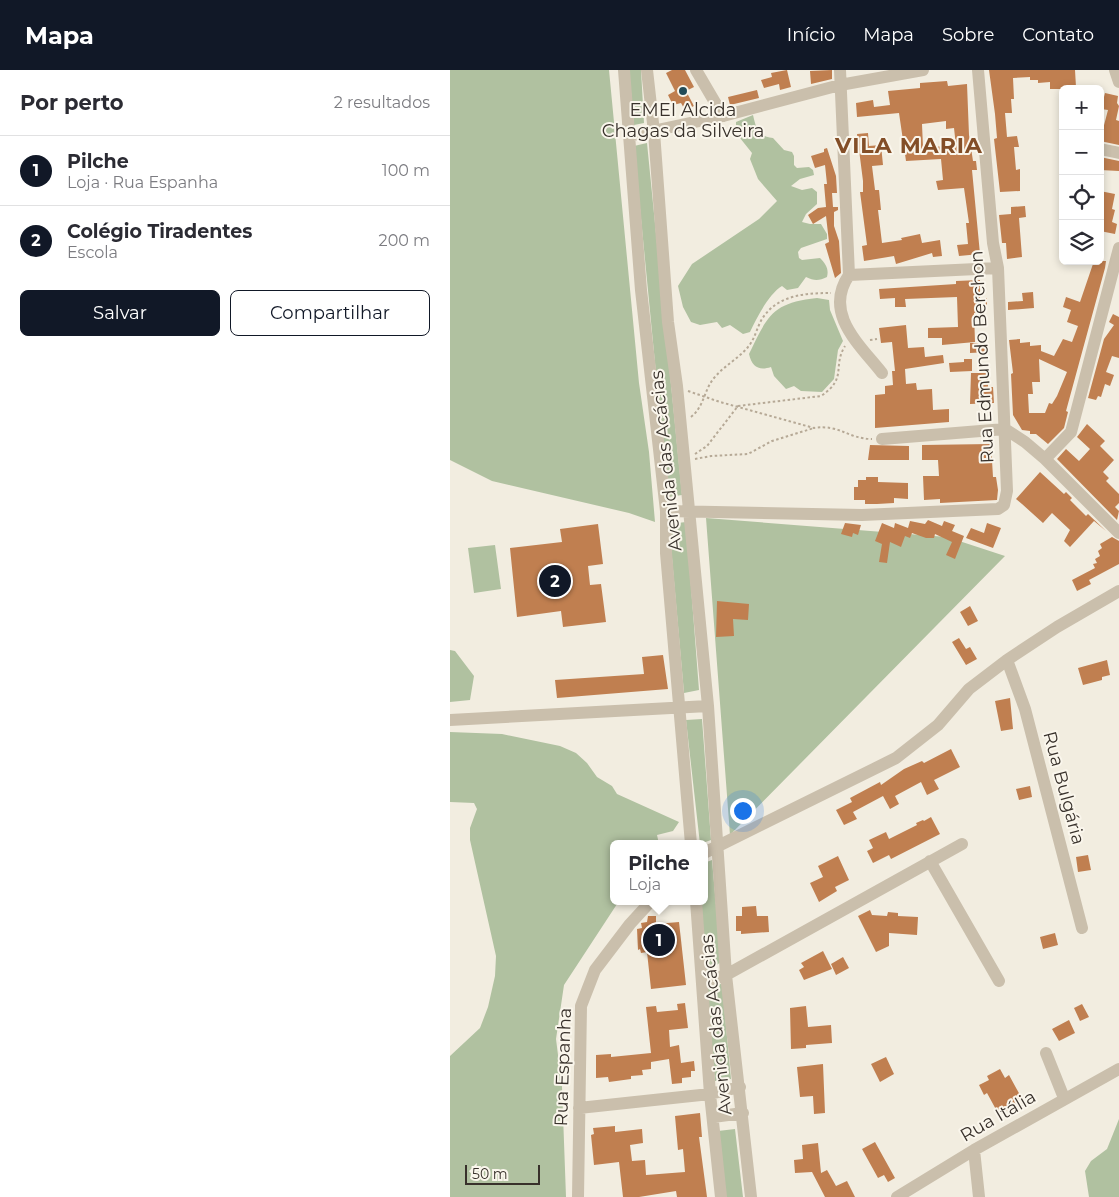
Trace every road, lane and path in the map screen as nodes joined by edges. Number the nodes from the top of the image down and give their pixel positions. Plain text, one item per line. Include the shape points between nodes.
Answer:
1 (624, 70) edge
2 (648, 70) edge
3 (696, 70) edge
4 (840, 70) edge
5 (923, 70) edge
6 (978, 70) edge
7 (1115, 70) edge
8 (1119, 82) edge
9 (840, 85) junction
10 (723, 116) junction
11 (654, 132) junction
12 (628, 136) junction
13 (1104, 150) edge
14 (1119, 153) edge
15 (1119, 248) edge
16 (998, 268) junction
17 (849, 274) junction
18 (832, 294) dead end
19 (876, 339) dead end
20 (857, 341) junction
21 (882, 373) dead end
22 (677, 386) junction
23 (704, 397) junction
24 (738, 406) junction
25 (680, 426) junction
26 (814, 428) junction
27 (1004, 429) junction
28 (882, 439) joint
29 (1045, 459) junction
30 (684, 462) junction
31 (688, 510) junction
32 (666, 511) junction
33 (1119, 534) edge
34 (1119, 591) edge
35 (1007, 660) junction
36 (708, 706) junction
37 (680, 707) junction
38 (450, 720) edge
39 (692, 840) edge
40 (962, 844) dead end
41 (710, 851) edge
42 (930, 861) junction
43 (647, 905) edge
44 (696, 905) edge
45 (1082, 928) dead end
46 (726, 976) junction
47 (999, 981) dead end
48 (702, 983) junction
49 (1046, 1053) dead end
50 (1119, 1069) edge
51 (740, 1087) junction
52 (710, 1094) junction
53 (1064, 1098) junction
54 (578, 1108) junction
55 (743, 1113) junction
56 (713, 1117) junction
57 (974, 1150) junction
58 (578, 1197) edge
59 (721, 1197) edge
60 (751, 1197) edge
61 (897, 1197) edge
62 (979, 1197) edge

1 - 12 street, Avenida das Acácias
2 - 11 street, Avenida das Acácias
3 - 10 street
4 - 9 street
5 - 9 street
6 - 16 street, Rua Edmundo Berchon
7 - 8 street
9 - 10 street
9 - 17 street
10 - 11 street
11 - 12 street
11 - 22 street, Avenida das Acácias via 668,322
12 - 32 street, Avenida das Acácias via 641,290
13 - 14 street
15 - 29 street via 1071,432
16 - 17 street
16 - 27 street, Rua Edmundo Berchon
17 - 20 street via 840,292 840,306 843,321
18 - 23 path via 800,295 770,308 750,346 715,377
19 - 20 path
20 - 21 street
20 - 24 path via 847,343 841,352 836,383 820,396
22 - 23 path
22 - 25 street, Avenida das Acácias
23 - 24 path
23 - 25 path via 698,411
24 - 26 path
24 - 30 path via 707,446
25 - 30 street, Avenida das Acácias
26 - 28 path via 828,426 860,439
26 - 30 path via 748,454 711,456
27 - 28 street
27 - 29 street
27 - 31 street, Rua Edmundo Berchon via 1006,499 998,510 862,515
29 - 33 street
30 - 31 street, Avenida das Acácias
31 - 32 street
31 - 36 street, Avenida das Acácias
32 - 37 street, Avenida das Acácias via 666,553
34 - 35 street
35 - 41 street via 969,689 938,725 896,758
35 - 45 street, Rua Bulgária via 1025,709
36 - 37 street
36 - 41 street, Avenida das Acácias
37 - 38 street
37 - 39 street, Avenida das Acácias
40 - 42 street
41 - 46 street, Avenida das Acácias
42 - 46 street
42 - 47 street
43 - 54 street, Rua Espanha via 596,970 581,1006
44 - 48 street, Avenida das Acácias
46 - 48 street
46 - 51 street, Avenida das Acácias
48 - 52 street, Avenida das Acácias
49 - 53 street
50 - 53 street, Rua Itália
51 - 52 street
51 - 55 street, Avenida das Acácias
52 - 54 street
52 - 56 street, Avenida das Acácias
53 - 57 street, Rua Itália
54 - 58 street, Rua Espanha
55 - 56 street
55 - 60 street, Avenida das Acácias
56 - 59 street, Avenida das Acácias
57 - 61 street, Rua Itália
57 - 62 street

